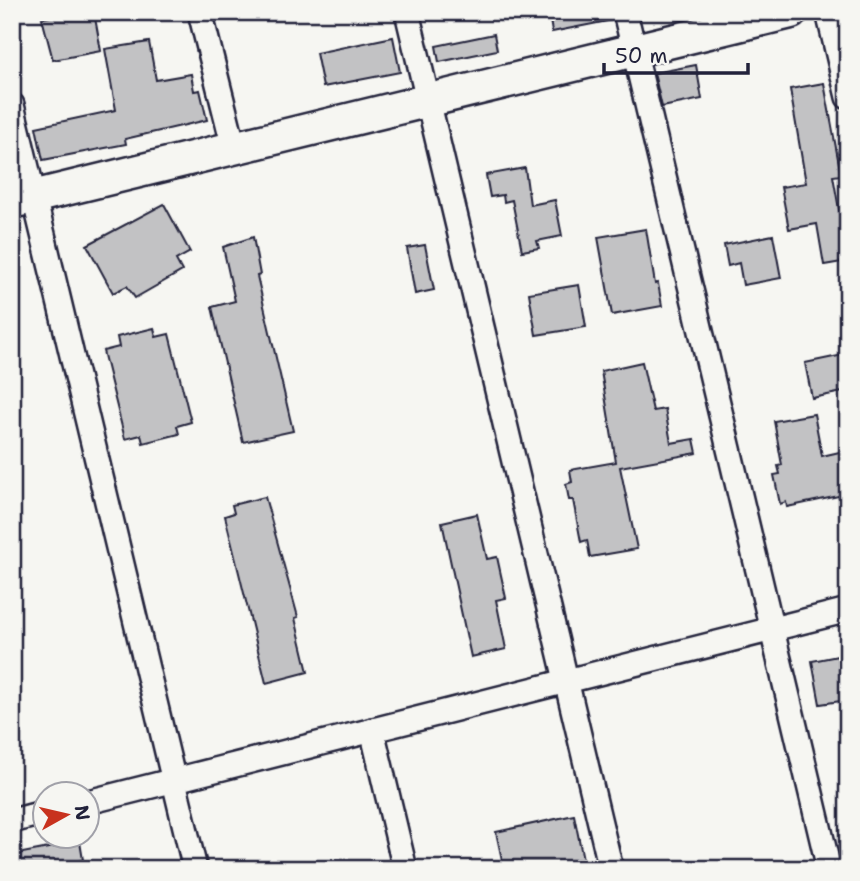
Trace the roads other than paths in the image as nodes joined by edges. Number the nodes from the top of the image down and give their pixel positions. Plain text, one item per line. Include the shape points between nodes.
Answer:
1 (200, 12) edge
2 (407, 12) edge
3 (625, 12) edge
4 (791, 12) edge
5 (828, 12) edge
6 (634, 51) junction
7 (848, 97) edge
8 (428, 101) junction
9 (12, 105) edge
10 (234, 148) junction
11 (24, 199) edge
12 (848, 610) edge
13 (772, 629) junction
14 (567, 681) junction
15 (372, 730) junction
16 (174, 780) junction
17 (102, 798) edge
18 (32, 816) edge
19 (12, 821) edge
20 (195, 869) edge
21 (405, 869) edge
22 (611, 869) edge
23 (829, 869) edge

1 - 10 street
2 - 8 street
3 - 6 street
4 - 6 main road
5 - 7 street
6 - 8 main road
6 - 13 street
8 - 10 main road
8 - 14 street
9 - 11 street
10 - 11 main road
11 - 16 street
12 - 13 street
13 - 14 street
13 - 23 street
14 - 15 street
14 - 22 street
15 - 16 street
15 - 21 street
16 - 17 street
16 - 20 street
18 - 19 street

